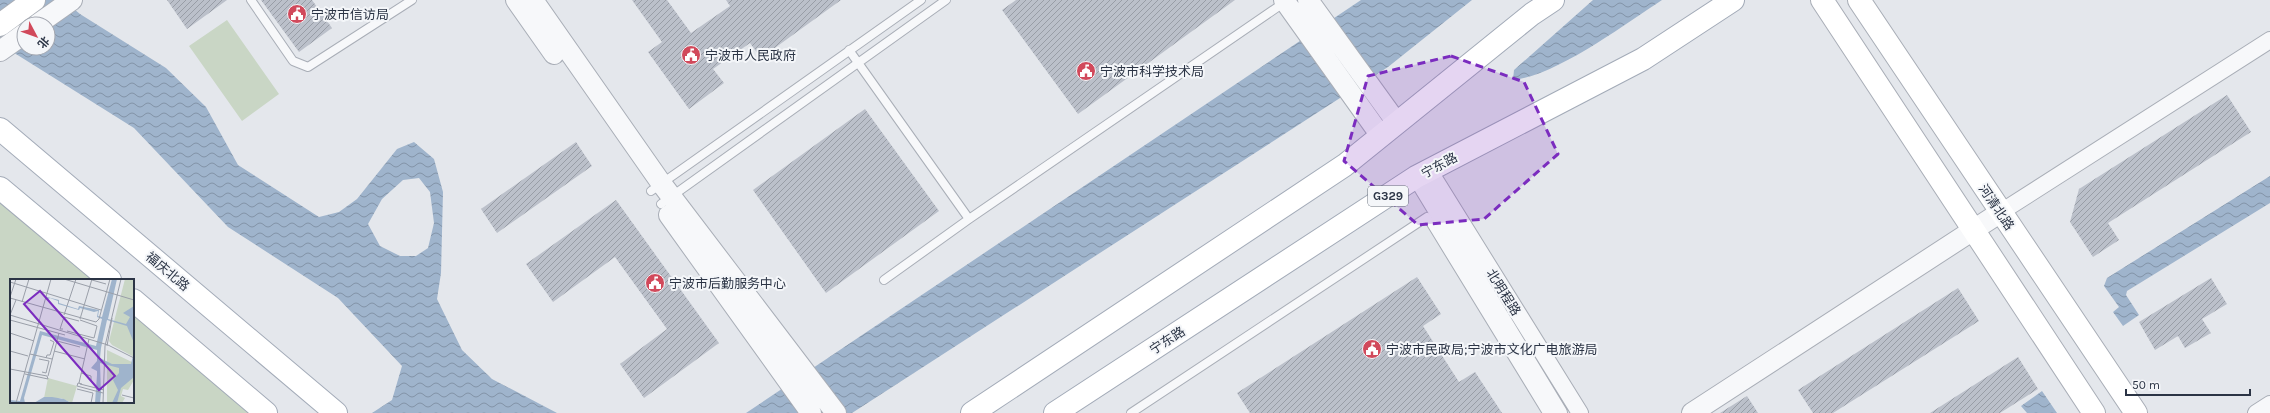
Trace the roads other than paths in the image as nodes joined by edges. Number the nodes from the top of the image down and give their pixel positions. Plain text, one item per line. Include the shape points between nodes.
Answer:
1 (34, 0) edge
2 (251, 0) edge
3 (412, 0) edge
4 (516, 0) edge
5 (533, 0) edge
6 (921, 0) edge
7 (946, 0) edge
8 (1308, 0) edge
9 (1553, 0) edge
10 (1732, 0) edge
11 (1822, 0) edge
12 (1859, 0) edge
13 (70, 1) edge
14 (1284, 1) edge
15 (49, 16) edge
16 (0, 25) edge
17 (16, 39) edge
18 (2270, 40) edge
19 (3, 48) edge
20 (849, 50) junction
21 (858, 62) junction
22 (0, 129) edge
23 (1389, 130) junction
24 (1422, 174) junction
25 (0, 188) edge
26 (661, 194) junction
27 (2001, 212) junction
28 (969, 219) junction
29 (1974, 230) junction
30 (109, 279) edge
31 (884, 280) dead end
32 (134, 301) edge
33 (2270, 404) edge
34 (266, 413) edge
35 (336, 413) edge
36 (811, 413) edge
37 (836, 413) edge
38 (972, 413) edge
39 (1055, 413) edge
40 (1130, 413) edge
41 (1547, 413) edge
42 (1559, 413) edge
43 (1580, 413) edge
44 (1692, 413) edge
45 (2094, 413) edge
46 (2136, 413) edge
47 (2256, 413) edge

1 - 16 main road
2 - 3 lane via 293,61 308,68
4 - 26 street
5 - 26 street
6 - 20 lane
7 - 21 lane
8 - 23 street
9 - 23 main road via 1532,14
10 - 24 main road, 宁东路 / G329 via 1643,59
11 - 29 main road
12 - 27 main road, 河清北路
13 - 15 street
14 - 23 street
14 - 28 lane
17 - 19 street
18 - 27 street
20 - 21 lane
20 - 26 lane
21 - 26 lane
21 - 28 lane
22 - 35 main road, 福庆北路
23 - 38 main road via 1345,165
24 - 39 main road, 宁东路 / G329
24 - 42 street, 北明程路
24 - 43 street, 北明程路
25 - 30 main road
26 - 36 street
26 - 37 street
27 - 29 street
27 - 46 main road, 河清北路
28 - 31 lane
29 - 44 street
29 - 45 main road
32 - 34 main road
33 - 47 street
40 - 41 lane via 1427,217

